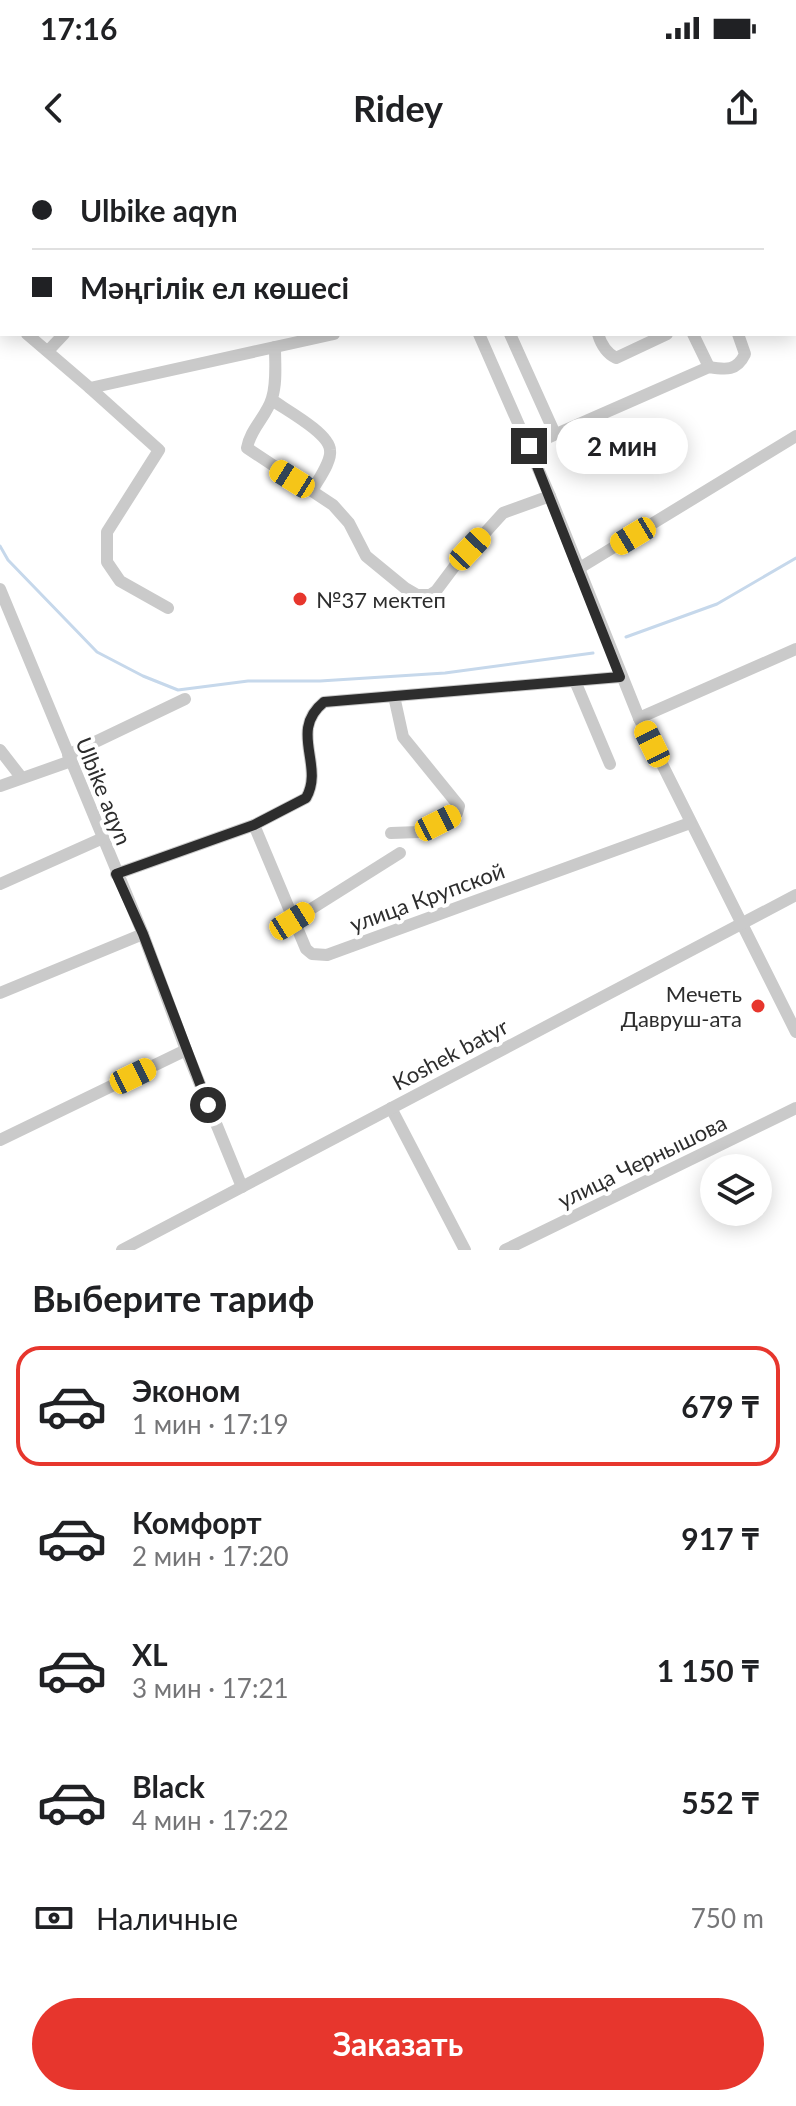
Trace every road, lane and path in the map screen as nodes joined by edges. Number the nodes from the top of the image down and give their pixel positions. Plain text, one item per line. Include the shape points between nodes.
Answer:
1 (29, 336) edge
2 (62, 336) edge
3 (325, 336) edge
4 (480, 336) edge
5 (511, 336) edge
6 (599, 336) edge
7 (663, 336) edge
8 (694, 336) edge
9 (739, 336) edge
10 (275, 347) junction
11 (48, 351) junction
12 (709, 367) junction
13 (90, 388) junction
14 (272, 400) junction
15 (555, 434) junction
16 (796, 436) edge
17 (529, 446) junction
18 (312, 491) junction
19 (550, 496) junction
20 (578, 569) junction
21 (0, 589) edge
22 (168, 608) dead end
23 (796, 649) edge
24 (620, 677) junction
25 (575, 681) junction
26 (394, 696) junction
27 (185, 699) dead end
28 (639, 718) junction
29 (0, 750) edge
30 (69, 758) junction
31 (610, 764) dead end
32 (21, 777) junction
33 (0, 786) edge
34 (690, 823) junction
35 (254, 825) junction
36 (391, 833) dead end
37 (103, 838) junction
38 (400, 853) dead end
39 (116, 874) junction
40 (0, 884) edge
41 (796, 895) edge
42 (292, 921) junction
43 (739, 924) junction
44 (143, 934) junction
45 (0, 993) edge
46 (796, 1032) edge
47 (186, 1050) junction
48 (391, 1108) junction
49 (796, 1108) edge
50 (0, 1140) edge
51 (242, 1187) junction
52 (122, 1250) edge
53 (465, 1250) edge
54 (505, 1250) edge

1 - 11 street
2 - 11 street
3 - 10 street
4 - 17 street
5 - 15 street
6 - 7 street via 616,358
8 - 12 street
9 - 12 street via 745,354 740,364 728,370
10 - 13 street
10 - 14 street
11 - 13 street
12 - 15 street
13 - 22 street via 159,450 107,532 107,562 120,581
14 - 18 street via 326,438 331,451
14 - 18 street via 247,448
15 - 17 street
16 - 20 street
17 - 19 street
18 - 19 street via 349,523 366,556 417,595 436,591 503,513
19 - 20 street
20 - 24 street
21 - 30 street, Ulbike aqyn
23 - 28 street
24 - 25 street
24 - 28 street
25 - 26 street
25 - 31 street
26 - 35 street via 324,702 313,711 306,726 311,791
26 - 36 street via 403,737 459,809 419,832
27 - 30 street
28 - 34 street
29 - 32 street
30 - 32 street
30 - 37 street, Ulbike aqyn
32 - 33 street
34 - 42 street, улица Крупской via 327,955 306,949
34 - 43 street
35 - 39 street
35 - 42 street, улица Крупской
37 - 39 street, Ulbike aqyn
37 - 40 street
38 - 42 street
39 - 44 street, Ulbike aqyn
41 - 43 street, Koshek batyr
43 - 46 street
43 - 48 street, Koshek batyr
44 - 45 street
44 - 47 street, Ulbike aqyn
47 - 50 street
47 - 51 street, Ulbike aqyn
48 - 51 street, Koshek batyr
48 - 53 street
49 - 54 street, улица Чернышова
51 - 52 street, Koshek batyr

